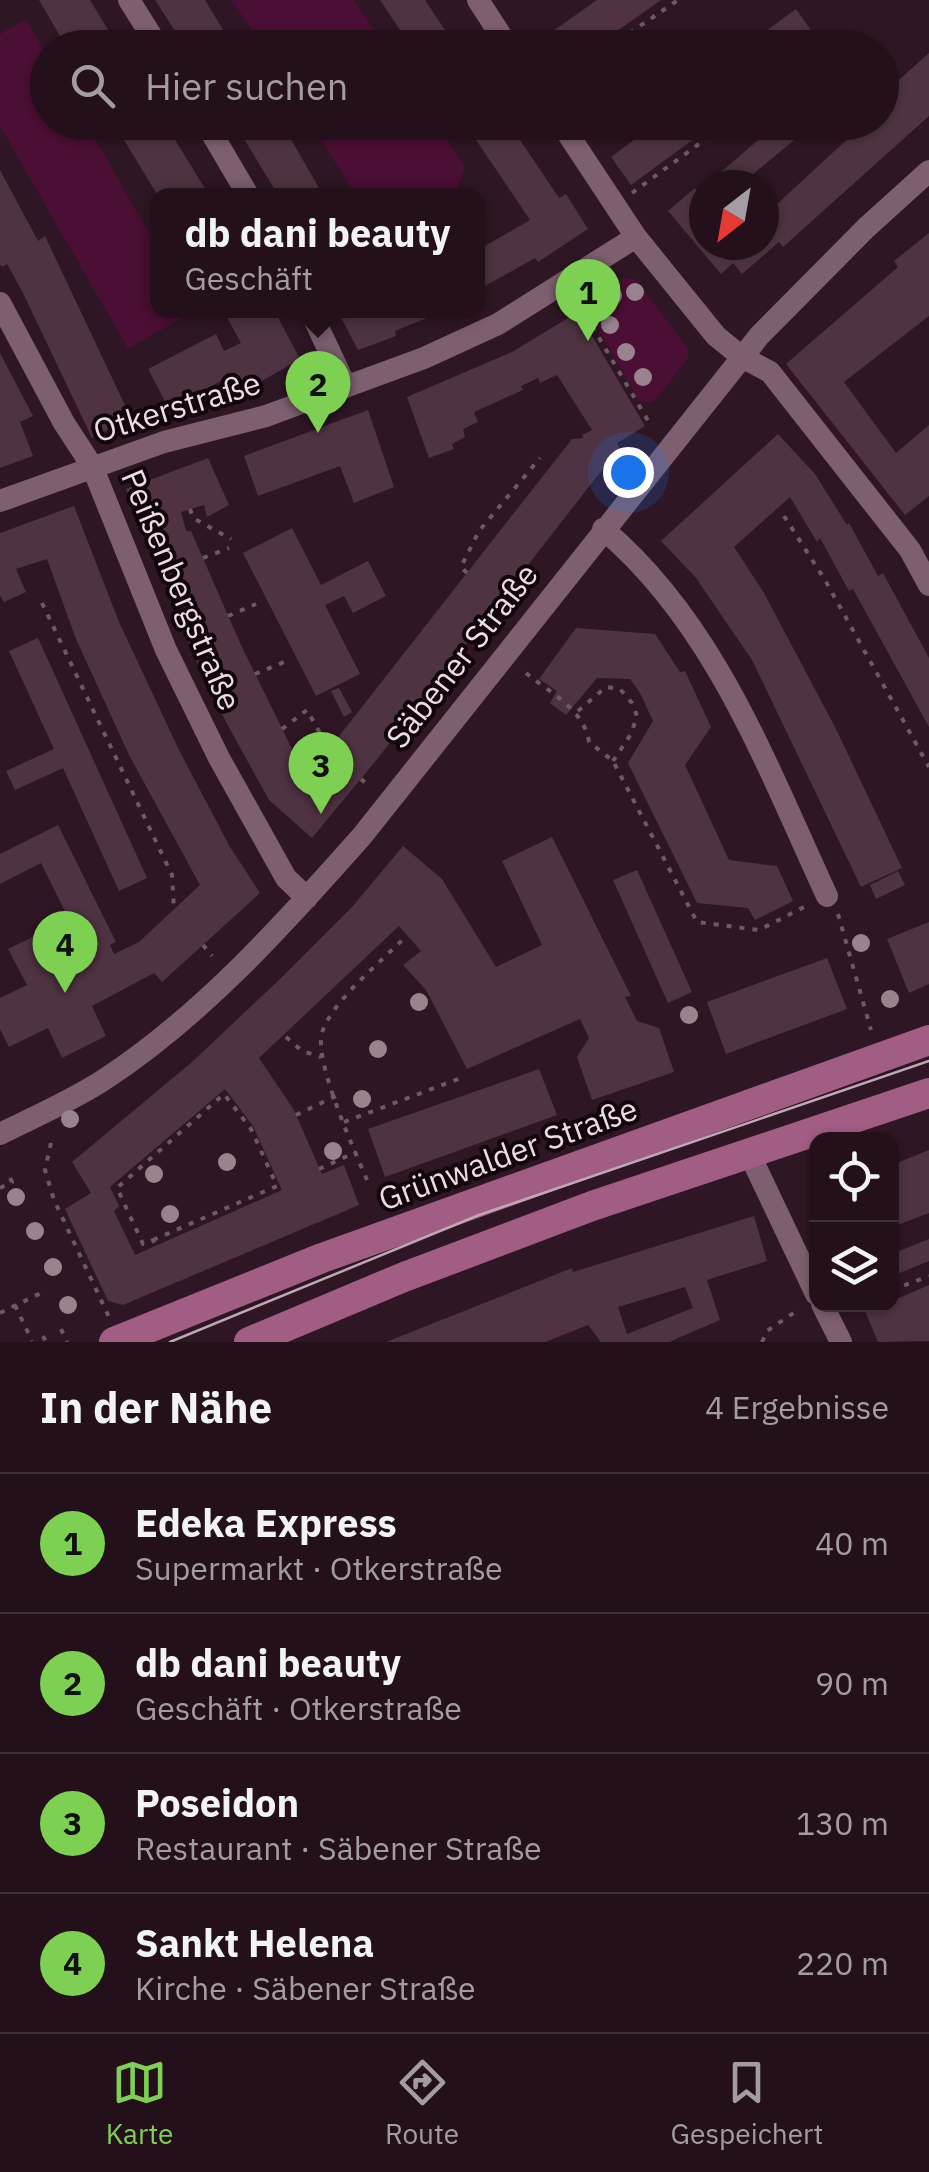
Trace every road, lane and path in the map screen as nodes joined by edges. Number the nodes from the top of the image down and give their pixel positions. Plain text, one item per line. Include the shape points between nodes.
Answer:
1 (129, 0) edge
2 (478, 0) edge
3 (678, 0) edge
4 (148, 30) edge
5 (498, 30) edge
6 (634, 30) edge
7 (215, 140) edge
8 (572, 140) edge
9 (704, 140) edge
10 (929, 170) edge
11 (243, 188) edge
12 (632, 193) dead end
13 (636, 236) junction
14 (0, 304) edge
15 (579, 304) dead end
16 (314, 318) edge
17 (742, 357) junction
18 (346, 387) junction
19 (650, 424) dead end
20 (540, 458) dead end
21 (92, 466) junction
22 (0, 501) edge
23 (190, 509) dead end
24 (784, 516) dead end
25 (603, 529) junction
26 (929, 534) edge
27 (230, 538) dead end
28 (229, 548) dead end
29 (910, 550) junction
30 (203, 558) dead end
31 (467, 573) dead end
32 (929, 584) edge
33 (500, 599) dead end
34 (42, 604) dead end
35 (256, 604) dead end
36 (510, 606) dead end
37 (228, 616) dead end
38 (284, 662) dead end
39 (526, 673) dead end
40 (254, 674) dead end
41 (577, 713) junction
42 (282, 729) dead end
43 (328, 749) dead end
44 (613, 761) junction
45 (929, 767) edge
46 (361, 779) dead end
47 (370, 787) dead end
48 (827, 896) junction
49 (307, 898) junction
50 (174, 910) dead end
51 (403, 939) dead end
52 (203, 945) dead end
53 (212, 956) dead end
54 (871, 1030) dead end
55 (286, 1037) dead end
56 (929, 1040) edge
57 (321, 1057) junction
58 (461, 1078) dead end
59 (929, 1093) edge
60 (336, 1096) junction
61 (296, 1115) dead end
62 (344, 1123) junction
63 (1, 1131) edge
64 (50, 1143) dead end
65 (356, 1152) junction
66 (750, 1155) junction
67 (319, 1169) dead end
68 (10, 1178) dead end
69 (367, 1180) dead end
70 (0, 1188) edge
71 (143, 1244) junction
72 (134, 1252) dead end
73 (929, 1276) edge
74 (899, 1287) edge
75 (809, 1291) edge
76 (43, 1292) dead end
77 (809, 1305) edge
78 (15, 1306) junction
79 (820, 1312) edge
80 (0, 1313) edge
81 (60, 1328) dead end
82 (112, 1332) edge
83 (32, 1341) edge
84 (67, 1342) edge
85 (248, 1342) edge
86 (762, 1342) edge
87 (840, 1342) edge

1 - 4 street
2 - 5 street
3 - 6 path
7 - 11 street
8 - 13 street
9 - 12 path
10 - 17 street, Säbener Straße
13 - 17 street via 716,336
13 - 18 street, Otkerstraße via 498,324
14 - 21 street, Peißenbergstraße
15 - 19 path
16 - 18 street
17 - 25 street, Säbener Straße
17 - 29 street via 770,372
18 - 21 street, Otkerstraße
20 - 31 path via 480,531 461,567
21 - 22 street, Otkerstraße
21 - 49 street, Peißenbergstraße via 166,650 215,750 286,878
23 - 27 path via 193,518
24 - 45 path
25 - 48 street via 690,623
25 - 49 street, Säbener Straße
26 - 29 street
28 - 30 path
29 - 32 street
33 - 36 path
34 - 50 path via 172,875
35 - 37 path
38 - 40 path
39 - 41 path
41 - 44 path via 590,742
41 - 44 path via 606,687 620,689 632,703 638,716
42 - 43 path via 307,710
44 - 48 path via 696,922 759,930
46 - 47 path
48 - 54 path
49 - 63 street, Säbener Straße via 160,1038 72,1100
51 - 57 path via 340,1004 323,1030
52 - 53 path
55 - 57 path
56 - 82 main road, Grünwalder Straße
57 - 60 path
58 - 62 path
59 - 66 main road
60 - 61 path
60 - 62 path
62 - 65 path
64 - 82 path via 45,1170 54,1200
65 - 67 path
65 - 69 path
66 - 75 street
66 - 85 main road via 468,1252
68 - 70 path
71 - 71 path via 117,1188 224,1094 251,1129 277,1186
71 - 72 path
73 - 74 path
76 - 78 path
77 - 86 path via 766,1330
78 - 80 path
78 - 83 path
79 - 87 street
81 - 84 path

